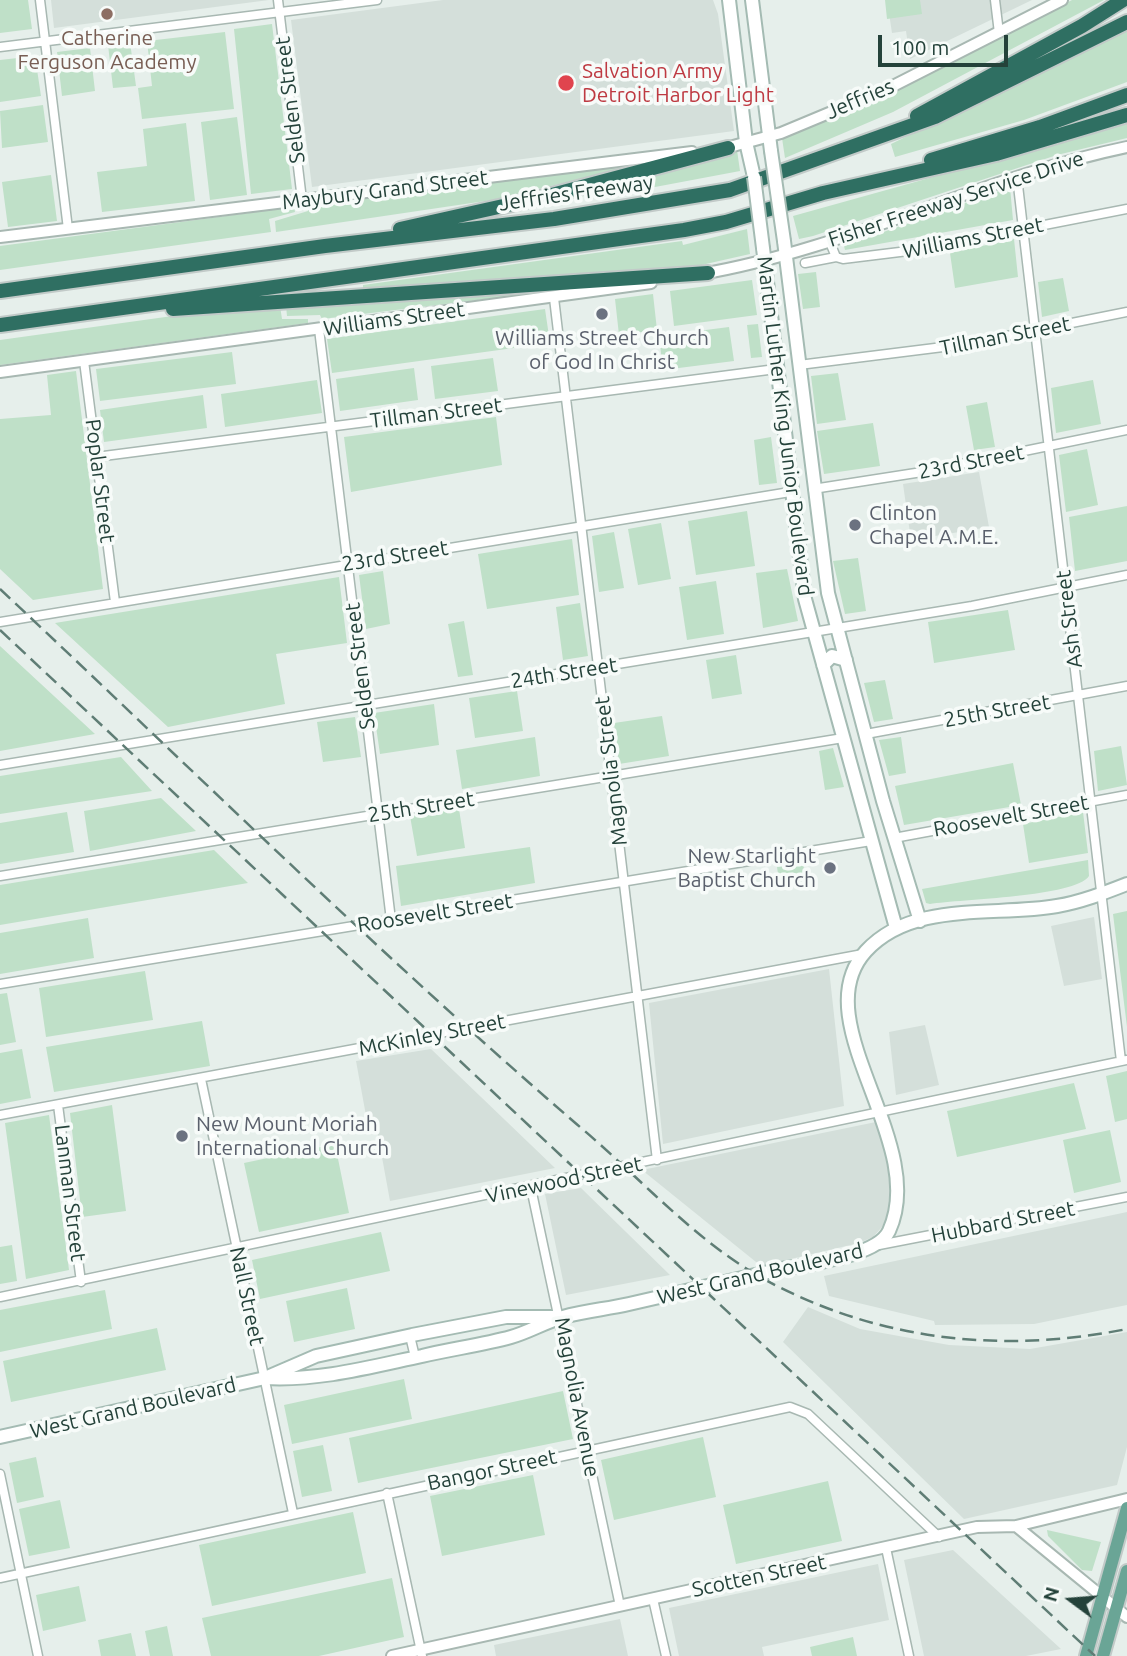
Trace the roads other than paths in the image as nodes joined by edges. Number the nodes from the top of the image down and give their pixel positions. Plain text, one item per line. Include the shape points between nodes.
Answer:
1 (40, 0) edge
2 (278, 0) edge
3 (377, 0) edge
4 (729, 0) edge
5 (752, 0) edge
6 (995, 0) edge
7 (1062, 0) edge
8 (1123, 0) edge
9 (280, 12) junction
10 (1127, 22) edge
11 (999, 33) junction
12 (45, 41) junction
13 (0, 47) edge
14 (1127, 95) edge
15 (765, 107) junction
16 (743, 110) junction
17 (1127, 115) edge
18 (769, 136) junction
19 (879, 136) junction
20 (748, 146) junction
21 (1127, 146) edge
22 (728, 148) junction
23 (1017, 177) junction
24 (823, 193) junction
25 (302, 200) junction
26 (1127, 209) edge
27 (68, 229) junction
28 (1023, 229) junction
29 (0, 237) edge
30 (829, 240) junction
31 (326, 246) junction
32 (785, 248) junction
33 (764, 255) junction
34 (836, 257) junction
35 (804, 263) dead end
36 (708, 273) junction
37 (0, 291) edge
38 (790, 292) junction
39 (768, 295) junction
40 (554, 298) junction
41 (1127, 312) edge
42 (57, 317) junction
43 (0, 325) edge
44 (319, 329) junction
45 (1035, 330) junction
46 (84, 361) junction
47 (799, 365) junction
48 (776, 369) junction
49 (0, 372) edge
50 (566, 396) junction
51 (804, 407) junction
52 (781, 413) junction
53 (330, 426) junction
54 (1127, 430) edge
55 (1049, 447) junction
56 (808, 448) junction
57 (785, 450) junction
58 (96, 457) junction
59 (813, 489) junction
60 (790, 492) junction
61 (582, 526) junction
62 (348, 564) junction
63 (1127, 575) edge
64 (1066, 588) junction
65 (828, 593) junction
66 (806, 599) junction
67 (115, 602) junction
68 (0, 622) edge
69 (838, 628) junction
70 (814, 632) junction
71 (846, 660) junction
72 (823, 665) junction
73 (599, 667) junction
74 (1127, 686) edge
75 (1079, 696) junction
76 (365, 705) junction
77 (866, 734) junction
78 (843, 738) junction
79 (0, 765) edge
80 (874, 768) junction
81 (852, 774) junction
82 (612, 776) junction
83 (1127, 795) edge
84 (883, 801) junction
85 (1091, 802) junction
86 (861, 807) junction
87 (378, 814) junction
88 (894, 838) junction
89 (871, 841) junction
90 (0, 876) edge
91 (624, 882) junction
92 (1127, 884) edge
93 (1102, 894) junction
94 (391, 920) junction
95 (920, 921) junction
96 (896, 928) junction
97 (863, 954) junction
98 (0, 984) edge
99 (638, 997) junction
100 (1124, 1061) edge
101 (201, 1079) junction
102 (58, 1105) junction
103 (881, 1112) junction
104 (0, 1115) edge
105 (657, 1160) junction
106 (531, 1188) junction
107 (1127, 1197) edge
108 (879, 1245) junction
109 (237, 1250) junction
110 (81, 1282) junction
111 (0, 1297) edge
112 (561, 1318) junction
113 (410, 1336) junction
114 (415, 1357) junction
115 (265, 1378) junction
116 (0, 1437) edge
117 (587, 1450) junction
118 (0, 1475) edge
119 (387, 1493) junction
120 (1127, 1499) edge
121 (1127, 1508) edge
122 (293, 1513) junction
123 (1016, 1526) junction
124 (939, 1537) junction
125 (886, 1548) junction
126 (1127, 1571) edge
127 (21, 1572) junction
128 (0, 1578) edge
129 (1102, 1597) junction
130 (653, 1599) junction
131 (620, 1606) junction
132 (1122, 1613) edge
133 (421, 1653) edge
134 (38, 1656) edge
135 (392, 1656) edge
136 (666, 1656) edge
137 (909, 1656) edge
138 (1086, 1656) edge
139 (1103, 1656) edge

1 - 12 street
2 - 9 street, Selden Street
3 - 9 street
4 - 16 main road, Martin Luther King Junior Boulevard
5 - 15 main road, Martin Luther King Junior Boulevard
6 - 11 street
7 - 11 street, Jeffries
8 - 19 highway
9 - 12 street
9 - 25 street, Selden Street
10 - 19 highway, Jeffries Freeway via 935,117
11 - 18 street, Jeffries via 889,88
12 - 13 street
12 - 27 street
14 - 24 highway via 1040,127
15 - 16 main road via 755,119
15 - 18 main road, Martin Luther King Junior Boulevard
16 - 20 main road, Martin Luther King Junior Boulevard
17 - 24 highway via 996,154
18 - 20 street, Maybury Grand Street
18 - 32 main road, Martin Luther King Junior Boulevard, bridge
19 - 31 highway, Jeffries Freeway via 730,190 554,219
20 - 22 street, Maybury Grand Street
20 - 33 main road, Martin Luther King Junior Boulevard, bridge
21 - 23 street, Fisher Freeway Service Drive
22 - 25 street, Maybury Grand Street
22 - 31 highway via 548,196
23 - 28 street, Ash Street
23 - 30 street, Fisher Freeway Service Drive
24 - 42 highway via 726,222 653,236
25 - 27 street, Maybury Grand Street
26 - 28 street, Williams Street
27 - 29 street, Maybury Grand Street
28 - 34 street, Williams Street via 897,253
28 - 45 street, Ash Street
30 - 32 street, Fisher Freeway Service Drive
30 - 34 street
31 - 37 highway, Jeffries Freeway
32 - 33 street, Williams Street
32 - 38 main road, Martin Luther King Junior Boulevard
33 - 36 street, Williams Street
33 - 39 main road, Martin Luther King Junior Boulevard
34 - 35 street, Williams Street
36 - 40 street, Williams Street
36 - 42 highway
38 - 39 main road via 777,285
38 - 47 main road, Martin Luther King Junior Boulevard
39 - 48 main road, Martin Luther King Junior Boulevard
40 - 44 street, Williams Street
40 - 50 street, Magnolia Street
41 - 45 street, Tillman Street
42 - 43 highway
44 - 46 street, Williams Street
44 - 53 street, Selden Street
45 - 47 street, Tillman Street via 933,349
45 - 55 street, Ash Street
46 - 49 street, Williams Street
46 - 58 street, Poplar Street
47 - 51 main road, Martin Luther King Junior Boulevard
48 - 50 street, Tillman Street
48 - 52 main road, Martin Luther King Junior Boulevard
50 - 53 street, Tillman Street
50 - 61 street, Magnolia Street
51 - 52 main road via 794,421
51 - 56 main road, Martin Luther King Junior Boulevard
52 - 57 main road, Martin Luther King Junior Boulevard
53 - 58 street, Tillman Street
53 - 62 street, Selden Street
54 - 55 street, 23rd Street
55 - 59 street, 23rd Street
55 - 64 street, Ash Street
56 - 57 main road via 796,441
56 - 59 main road, Martin Luther King Junior Boulevard
57 - 60 main road, Martin Luther King Junior Boulevard
58 - 67 street, Poplar Street
59 - 65 main road, Martin Luther King Junior Boulevard
60 - 61 street, 23rd Street
60 - 66 main road, Martin Luther King Junior Boulevard
61 - 62 street, 23rd Street
61 - 73 street, Magnolia Street
62 - 67 street, 23rd Street
62 - 76 street, Selden Street
63 - 64 street, 24th Street
64 - 69 street, 24th Street
64 - 75 street, Ash Street
65 - 66 main road via 818,602
65 - 69 main road, Martin Luther King Junior Boulevard
66 - 70 main road, Martin Luther King Junior Boulevard
67 - 68 street, 23rd Street
69 - 70 street, 24th Street
69 - 71 main road, Martin Luther King Junior Boulevard
70 - 72 main road, Martin Luther King Junior Boulevard
70 - 73 street, 24th Street
71 - 72 main road via 832,656
71 - 77 main road, Martin Luther King Junior Boulevard
72 - 78 main road, Martin Luther King Junior Boulevard
73 - 76 street, 24th Street
73 - 82 street, Magnolia Street
74 - 75 street, 25th Street
75 - 77 street, 25th Street
75 - 85 street, Ash Street
76 - 79 street, 24th Street
76 - 87 street, Selden Street
77 - 80 main road, Martin Luther King Junior Boulevard
78 - 81 main road, Martin Luther King Junior Boulevard
78 - 82 street, 25th Street
80 - 81 main road via 866,777
80 - 84 main road, Martin Luther King Junior Boulevard
81 - 86 main road, Martin Luther King Junior Boulevard
82 - 87 street, 25th Street
82 - 91 street, Magnolia Street
83 - 85 street, Roosevelt Street
84 - 86 main road via 871,798
84 - 88 main road, Martin Luther King Junior Boulevard
85 - 88 street, Roosevelt Street
85 - 93 street, Ash Street
86 - 89 main road, Martin Luther King Junior Boulevard
87 - 90 street, 25th Street
87 - 94 street, Selden Street
88 - 95 main road, Martin Luther King Junior Boulevard
89 - 91 street, Roosevelt Street
89 - 96 main road, Martin Luther King Junior Boulevard
91 - 94 street, Roosevelt Street
91 - 99 street, Magnolia Street
92 - 93 main road
93 - 95 main road via 1059,906
93 - 100 street, Ash Street
94 - 98 street, Roosevelt Street
95 - 96 main road
96 - 97 main road
97 - 99 street, McKinley Street
97 - 103 main road, West Grand Boulevard via 852,978 849,1017 862,1067
99 - 101 street, McKinley Street
99 - 105 street, Magnolia Street
100 - 103 street, Vinewood Street
101 - 102 street, McKinley Street
101 - 109 street, Nall Street
102 - 104 street, McKinley Street
102 - 110 street, Lanman Street
103 - 105 street, Vinewood Street
103 - 108 main road, West Grand Boulevard via 895,1161 898,1192 893,1223
105 - 106 street, Vinewood Street
106 - 109 street, Vinewood Street
106 - 112 street, Magnolia Avenue
107 - 108 street, Hubbard Street
108 - 112 main road, West Grand Boulevard
109 - 110 street, Vinewood Street
109 - 115 street, Nall Street
110 - 111 street, Vinewood Street
112 - 113 main road, West Grand Boulevard via 506,1317
112 - 114 main road, West Grand Boulevard via 511,1337
112 - 117 street, Magnolia Avenue
113 - 114 street
113 - 115 main road, West Grand Boulevard via 316,1356
114 - 115 main road, West Grand Boulevard via 307,1378
115 - 116 main road, West Grand Boulevard
115 - 122 street, Nall Street
117 - 119 street, Bangor Street
117 - 124 street, Bangor Street via 790,1407 808,1414
117 - 131 street, Magnolia Avenue
118 - 127 street
119 - 122 street, Bangor Street
119 - 133 street
120 - 123 street, Scotten Street
121 - 129 main road
122 - 127 street, Bangor Street
123 - 124 street, Scotten Street via 977,1527
123 - 129 street
124 - 125 street, Scotten Street
125 - 130 street, Scotten Street
125 - 137 street
126 - 132 main road
127 - 128 street, Bangor Street
127 - 134 street
129 - 132 street
129 - 138 main road
130 - 131 street, Scotten Street
130 - 136 street
131 - 133 street, Scotten Street
132 - 139 main road
133 - 135 street, Scotten Street

